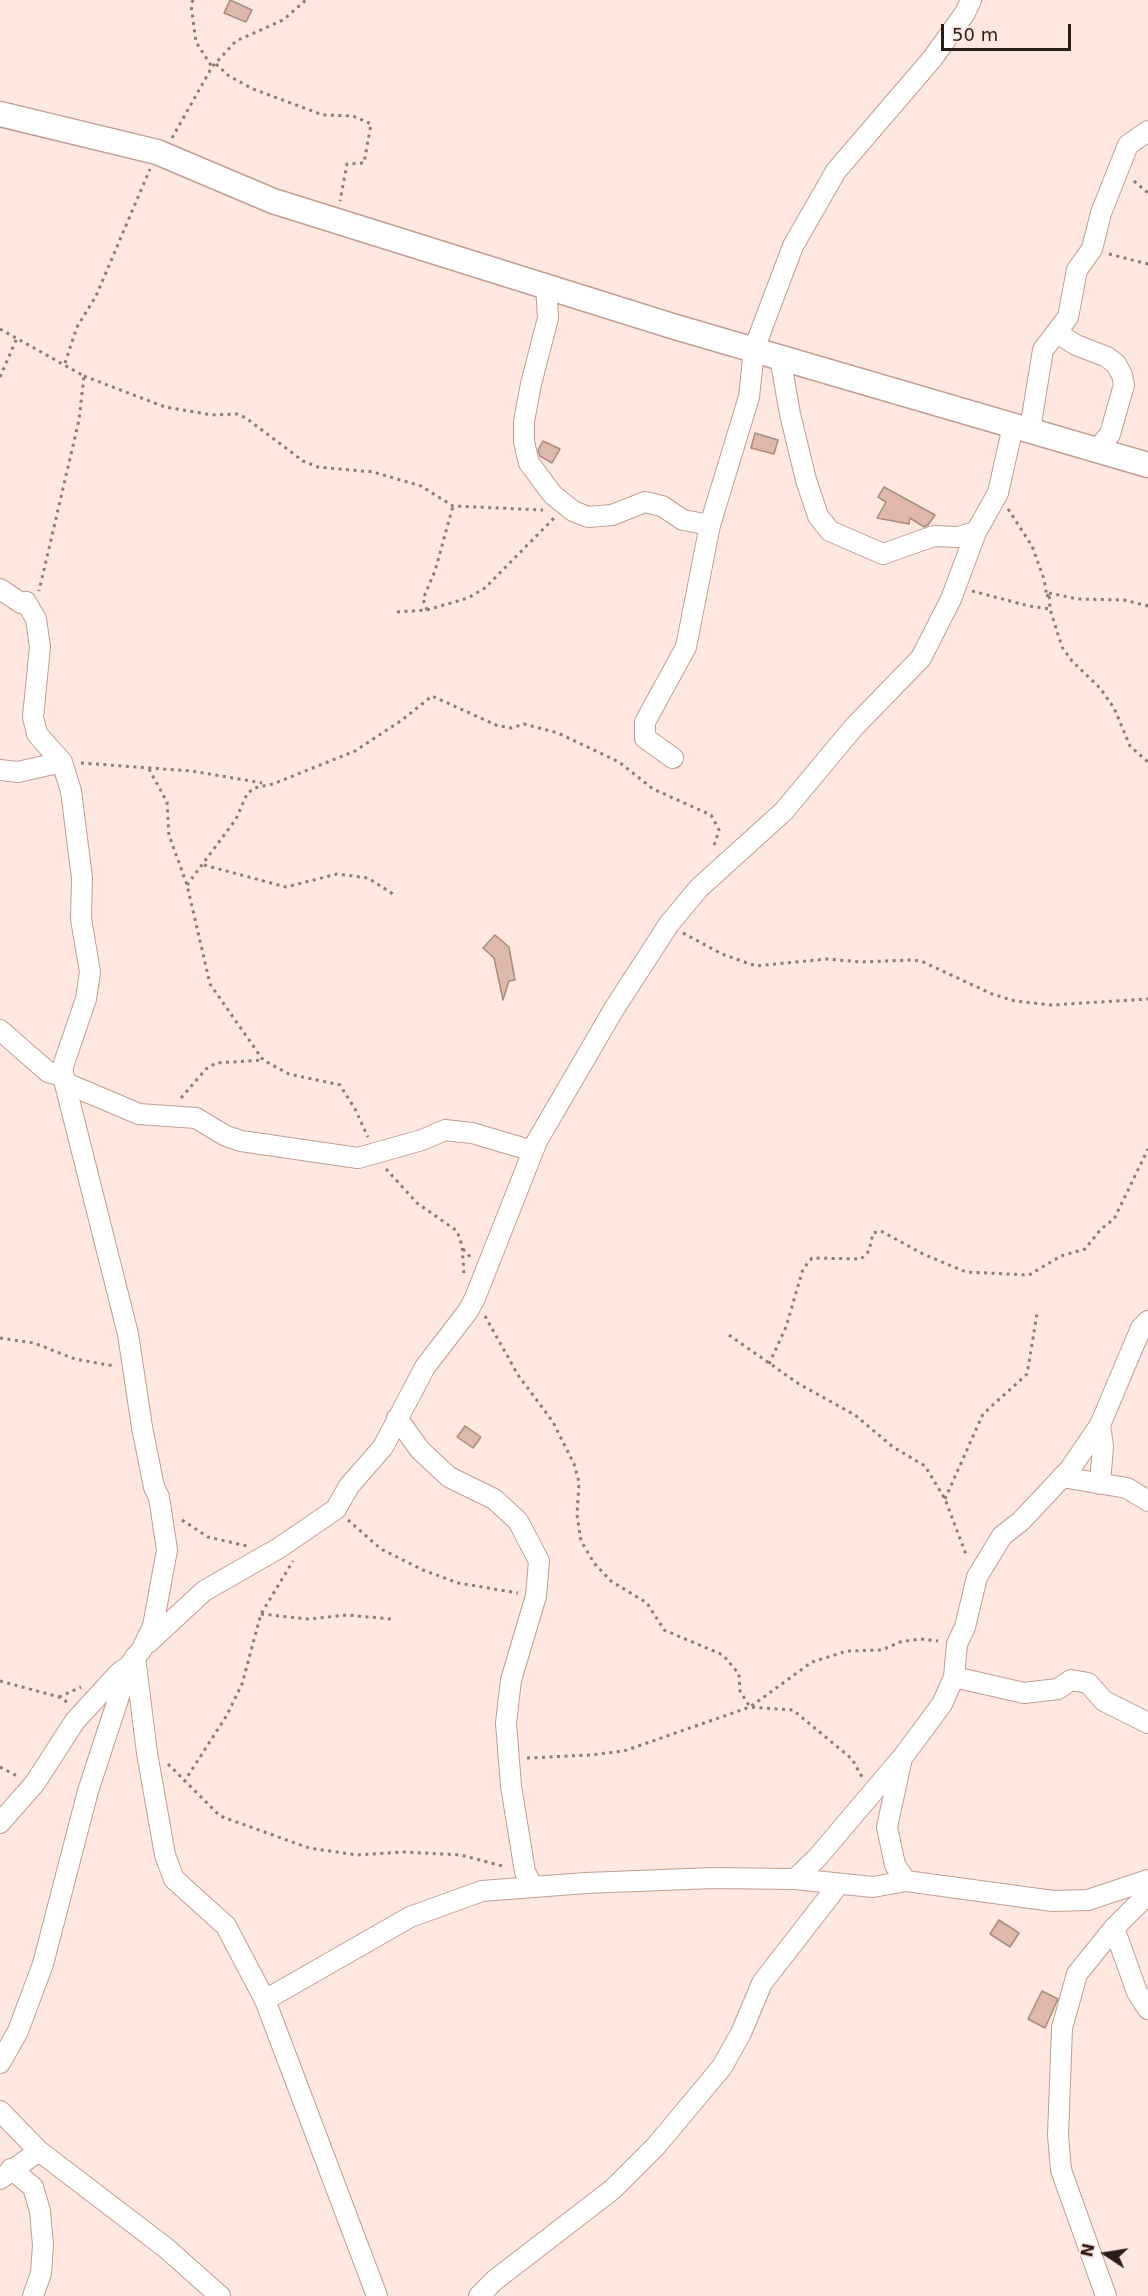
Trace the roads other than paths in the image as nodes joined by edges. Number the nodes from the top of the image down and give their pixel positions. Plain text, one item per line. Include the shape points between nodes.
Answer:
1 (970, 0) edge
2 (0, 114) edge
3 (1148, 131) edge
4 (546, 286) junction
5 (1057, 333) junction
6 (754, 350) junction
7 (780, 357) junction
8 (1022, 428) junction
9 (1096, 451) junction
10 (1148, 465) edge
11 (710, 525) junction
12 (976, 532) junction
13 (0, 589) edge
14 (673, 758) dead end
15 (62, 762) junction
16 (0, 770) edge
17 (0, 1030) edge
18 (63, 1076) junction
19 (532, 1151) junction
20 (1148, 1320) edge
21 (397, 1418) junction
22 (1100, 1425) junction
23 (1062, 1477) junction
24 (1100, 1484) junction
25 (1148, 1502) edge
26 (136, 1657) junction
27 (954, 1677) junction
28 (1148, 1723) edge
29 (902, 1758) junction
30 (0, 1823) edge
31 (795, 1879) junction
32 (529, 1880) junction
33 (1148, 1880) edge
34 (906, 1881) junction
35 (839, 1884) junction
36 (1148, 1894) edge
37 (1114, 1928) junction
38 (265, 2000) junction
39 (1148, 2009) edge
40 (0, 2063) edge
41 (0, 2111) edge
42 (39, 2151) junction
43 (6, 2174) edge
44 (33, 2296) edge
45 (220, 2296) edge
46 (377, 2296) edge
47 (479, 2296) edge
48 (1106, 2296) edge

1 - 6 street via 932,59 836,171 793,246
2 - 4 street via 157,152 273,201
3 - 5 street via 1128,145 1101,213 1092,249 1080,264 1068,317
4 - 6 street
4 - 11 street via 548,318 531,384 524,442 529,463 553,495 588,517 598,518 648,502 683,520
5 - 8 street via 1041,356
5 - 9 street via 1107,357 1122,375 1124,385 1110,434
6 - 7 street
6 - 11 street via 749,397
7 - 8 street
7 - 12 street via 806,480 819,516 830,531 883,554 934,536 958,537
8 - 9 street
8 - 12 street via 998,493
9 - 10 street
11 - 14 street via 686,647 645,722 645,738
12 - 19 street via 938,629 921,658 854,727 784,811 699,888 669,924 614,1009
13 - 15 street via 26,603 38,624 40,647 32,709 35,729
15 - 16 street via 18,772
15 - 18 street via 73,803 82,878 81,919 90,972
17 - 18 street via 48,1072
18 - 19 street via 68,1084 139,1114 196,1118 241,1141 358,1158 445,1130 472,1133
18 - 26 street via 136,1370 142,1427 167,1550 153,1626
19 - 21 street via 475,1298 425,1367
20 - 22 street via 1141,1328
21 - 26 street via 383,1447 349,1486 336,1509 287,1552 204,1591
21 - 32 street via 420,1450 449,1477 494,1499 518,1521 539,1561 536,1596 511,1680 506,1723 507,1758
22 - 23 street
22 - 24 street
23 - 24 street
23 - 27 street via 1002,1536 977,1577 957,1644
24 - 25 street via 1127,1488
26 - 30 street via 75,1721 35,1783
26 - 38 street via 165,1855 174,1879 226,1926
26 - 40 street via 88,1791 44,1964 18,2031
27 - 28 street via 1024,1693 1058,1689 1071,1680 1088,1683 1104,1701
27 - 29 street via 942,1704
29 - 31 street
29 - 34 street via 887,1839
31 - 32 street
31 - 35 street
32 - 38 street via 482,1891 410,1917
33 - 34 street via 1088,1900 1053,1901
34 - 35 street via 873,1887
35 - 47 street via 762,1983 722,2067 656,2146 613,2189
36 - 37 street
37 - 39 street via 1137,1992
37 - 48 street via 1077,1974 1062,2028 1059,2068 1061,2170
38 - 46 street
41 - 42 street
42 - 43 street
42 - 45 street via 166,2248
43 - 44 street via 33,2187 40,2211 41,2273

